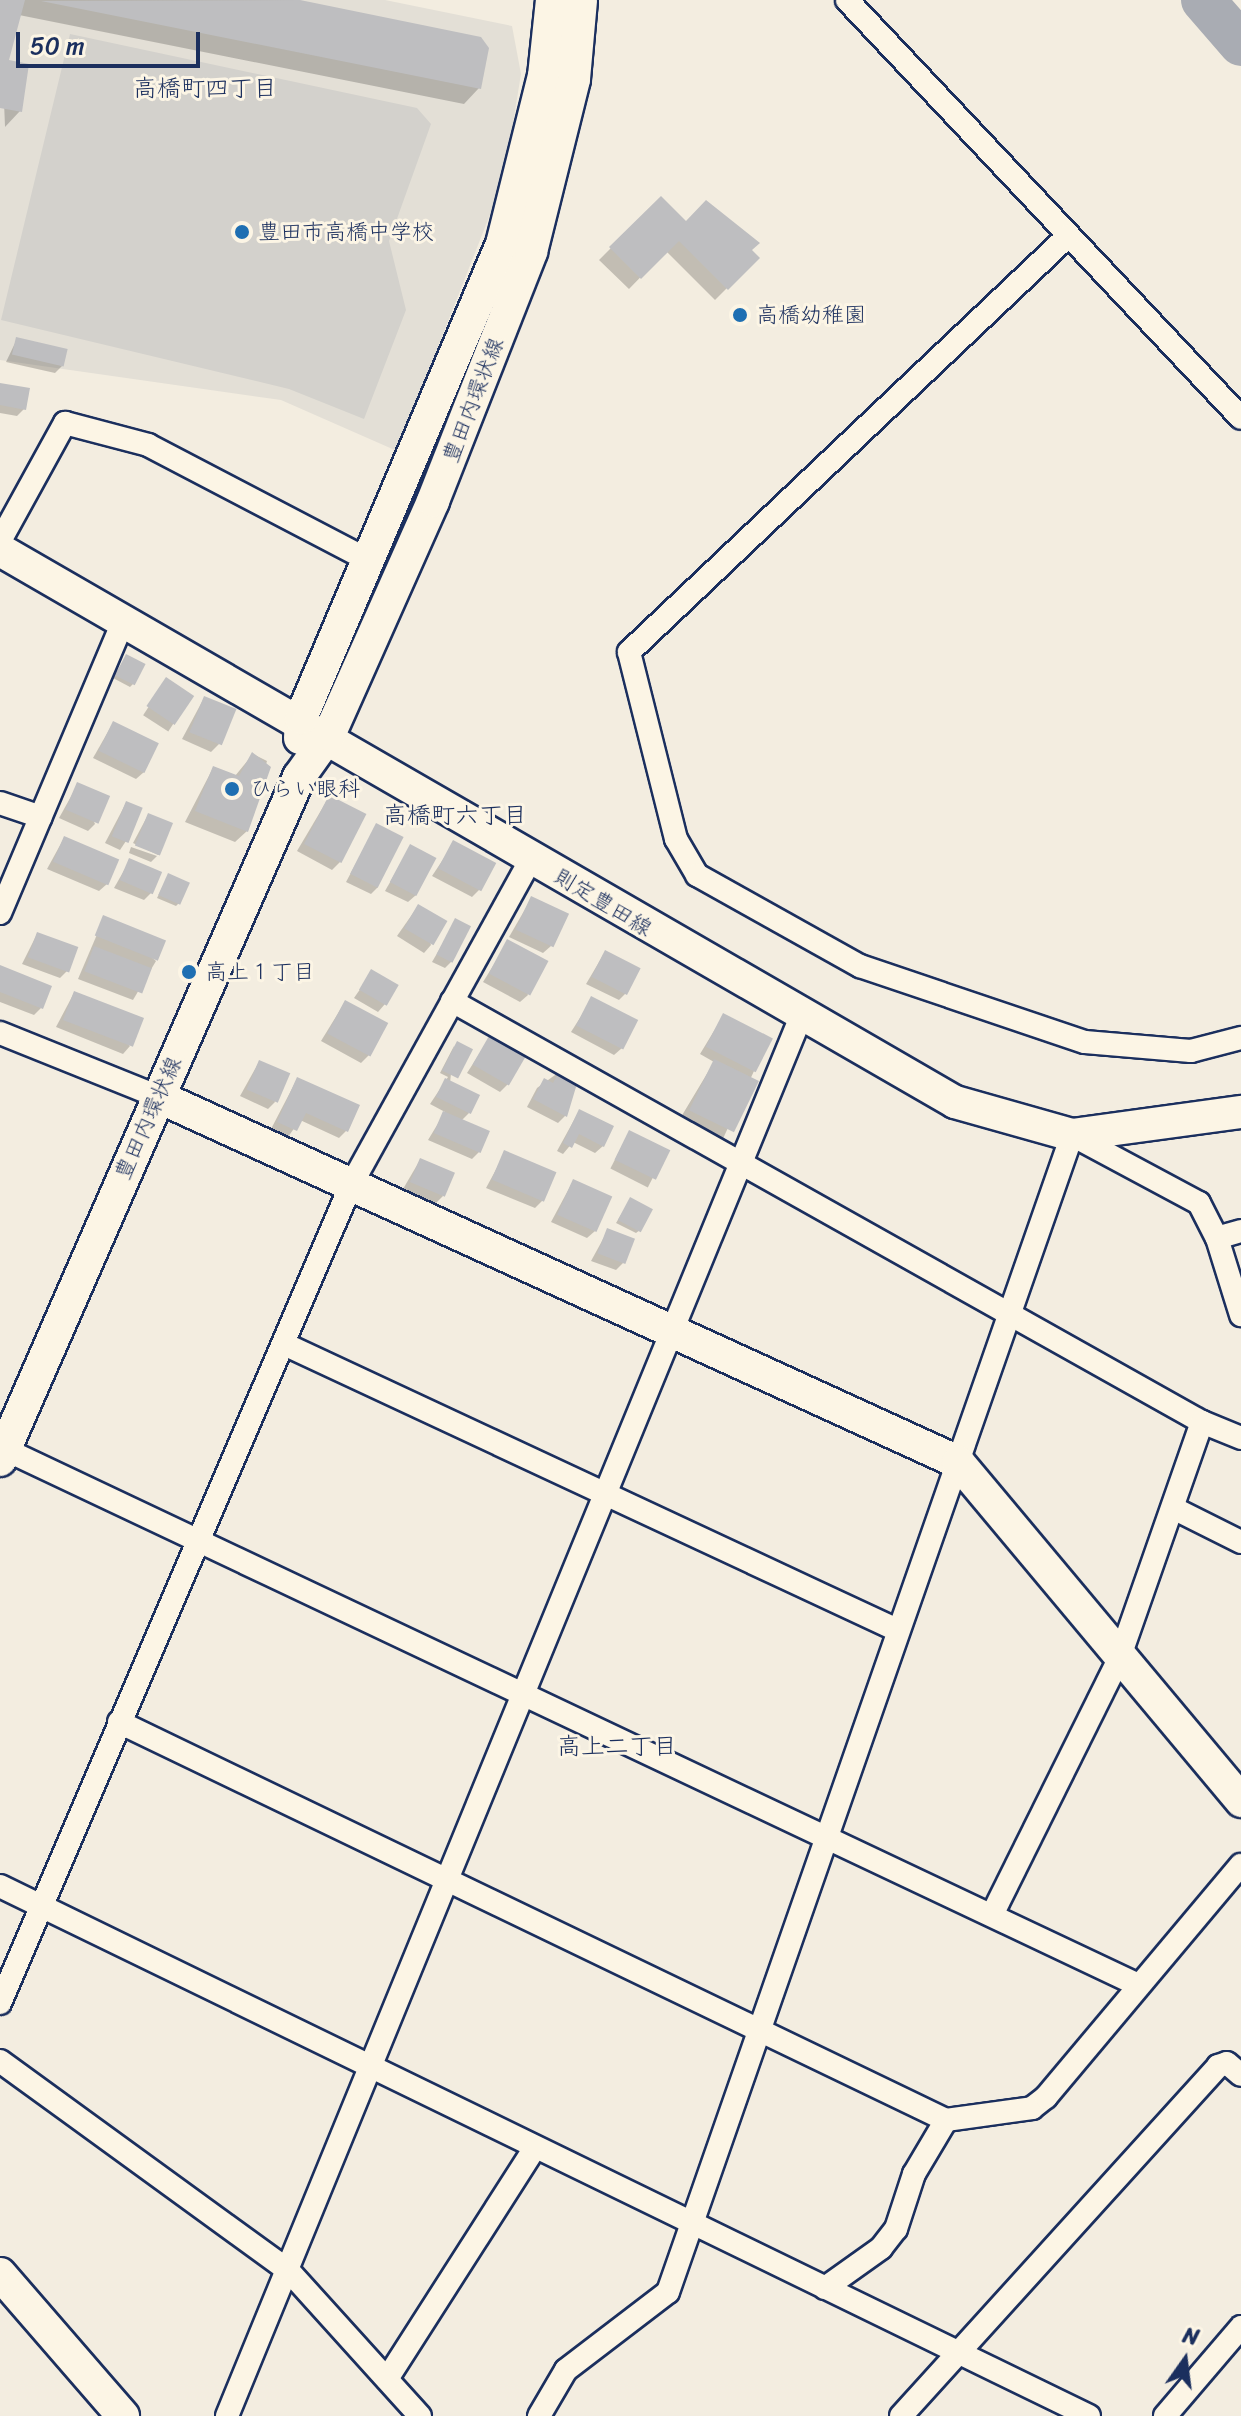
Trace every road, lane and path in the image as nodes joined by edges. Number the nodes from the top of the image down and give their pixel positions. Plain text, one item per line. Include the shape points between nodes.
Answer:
1 (552, 0) edge
2 (581, 0) edge
3 (847, 0) edge
4 (1068, 236) junction
5 (1241, 418) edge
6 (0, 541) edge
7 (0, 550) edge
8 (370, 561) junction
9 (124, 619) junction
10 (301, 718) junction
11 (329, 735) junction
12 (299, 777) junction
13 (0, 803) edge
14 (41, 817) junction
15 (531, 859) junction
16 (0, 913) edge
17 (452, 1001) junction
18 (800, 1019) junction
19 (0, 1033) edge
20 (1241, 1038) edge
21 (157, 1096) junction
22 (1241, 1112) edge
23 (1072, 1135) junction
24 (743, 1161) junction
25 (351, 1185) junction
26 (1241, 1231) edge
27 (1217, 1238) junction
28 (1007, 1315) junction
29 (1241, 1315) edge
30 (670, 1332) junction
31 (284, 1344) junction
32 (1202, 1422) junction
33 (1241, 1438) edge
34 (2, 1452) edge
35 (958, 1462) junction
36 (605, 1497) junction
37 (1173, 1508) junction
38 (1241, 1542) edge
39 (195, 1545) junction
40 (897, 1630) junction
41 (1119, 1659) junction
42 (525, 1697) junction
43 (119, 1722) junction
44 (1241, 1801) edge
45 (825, 1837) junction
46 (1241, 1865) edge
47 (452, 1882) junction
48 (0, 1886) edge
49 (40, 1906) junction
50 (993, 1913) junction
51 (1138, 1985) junction
52 (0, 2003) edge
53 (758, 2034) junction
54 (0, 2061) edge
55 (372, 2066) junction
56 (1241, 2075) edge
57 (946, 2120) junction
58 (535, 2148) junction
59 (692, 2223) junction
60 (288, 2270) junction
61 (0, 2274) edge
62 (825, 2288) junction
63 (1241, 2327) edge
64 (956, 2353) junction
65 (387, 2379) junction
66 (123, 2416) edge
67 (227, 2416) edge
68 (420, 2416) edge
69 (539, 2416) edge
70 (901, 2416) edge
71 (1089, 2416) edge
72 (1165, 2416) edge

1 - 8 street, 豊田内環状線 via 544,76 502,244
2 - 11 street, 豊田内環状線 via 574,79 531,252 433,501
3 - 4 street
4 - 5 street
4 - 20 street via 629,652 676,839 697,875 860,966 1085,1042 1191,1051
6 - 8 street via 65,423 148,445
7 - 9 street, 則定豊田線
8 - 10 street, 豊田内環状線
9 - 10 street, 則定豊田線
9 - 14 street
10 - 11 street, 則定豊田線
10 - 12 street, 豊田内環状線
11 - 12 street, 豊田内環状線
11 - 15 street, 則定豊田線
12 - 21 street, 豊田内環状線
13 - 14 street
14 - 16 street
15 - 17 street
15 - 18 street, 則定豊田線
17 - 24 street
17 - 25 street
18 - 23 street, 則定豊田線 via 955,1102
18 - 24 street
19 - 21 street
21 - 25 street
21 - 34 street, 豊田内環状線
22 - 23 street, 則定豊田線
23 - 27 street via 1199,1203
23 - 28 street
24 - 28 street
24 - 30 street
25 - 30 street
25 - 31 street
26 - 27 street
27 - 29 street
28 - 32 street
28 - 35 street
30 - 35 street
30 - 36 street
31 - 36 street
31 - 39 street
32 - 33 street
32 - 37 street
34 - 39 street
35 - 40 street
35 - 41 street
36 - 40 street
36 - 42 street
37 - 38 street
37 - 41 street
39 - 42 street
39 - 43 street
40 - 45 street
41 - 44 street
41 - 50 street
42 - 45 street
42 - 47 street
43 - 47 street
43 - 49 street
45 - 50 street
45 - 53 street
46 - 51 street
47 - 53 street
47 - 55 street
48 - 49 street
49 - 52 street
49 - 55 street
50 - 51 street
51 - 57 street via 1032,2108
53 - 57 street
53 - 59 street
54 - 60 street
55 - 58 street
55 - 60 street
56 - 64 street via 1227,2063 1218,2066
57 - 62 street via 914,2174 896,2229 881,2248
58 - 59 street
58 - 65 street
59 - 62 street
59 - 69 street via 668,2292 566,2370
60 - 65 street
60 - 67 street
61 - 66 street via 62,2337
62 - 64 street
63 - 72 street
64 - 70 street
64 - 71 street
65 - 68 street

